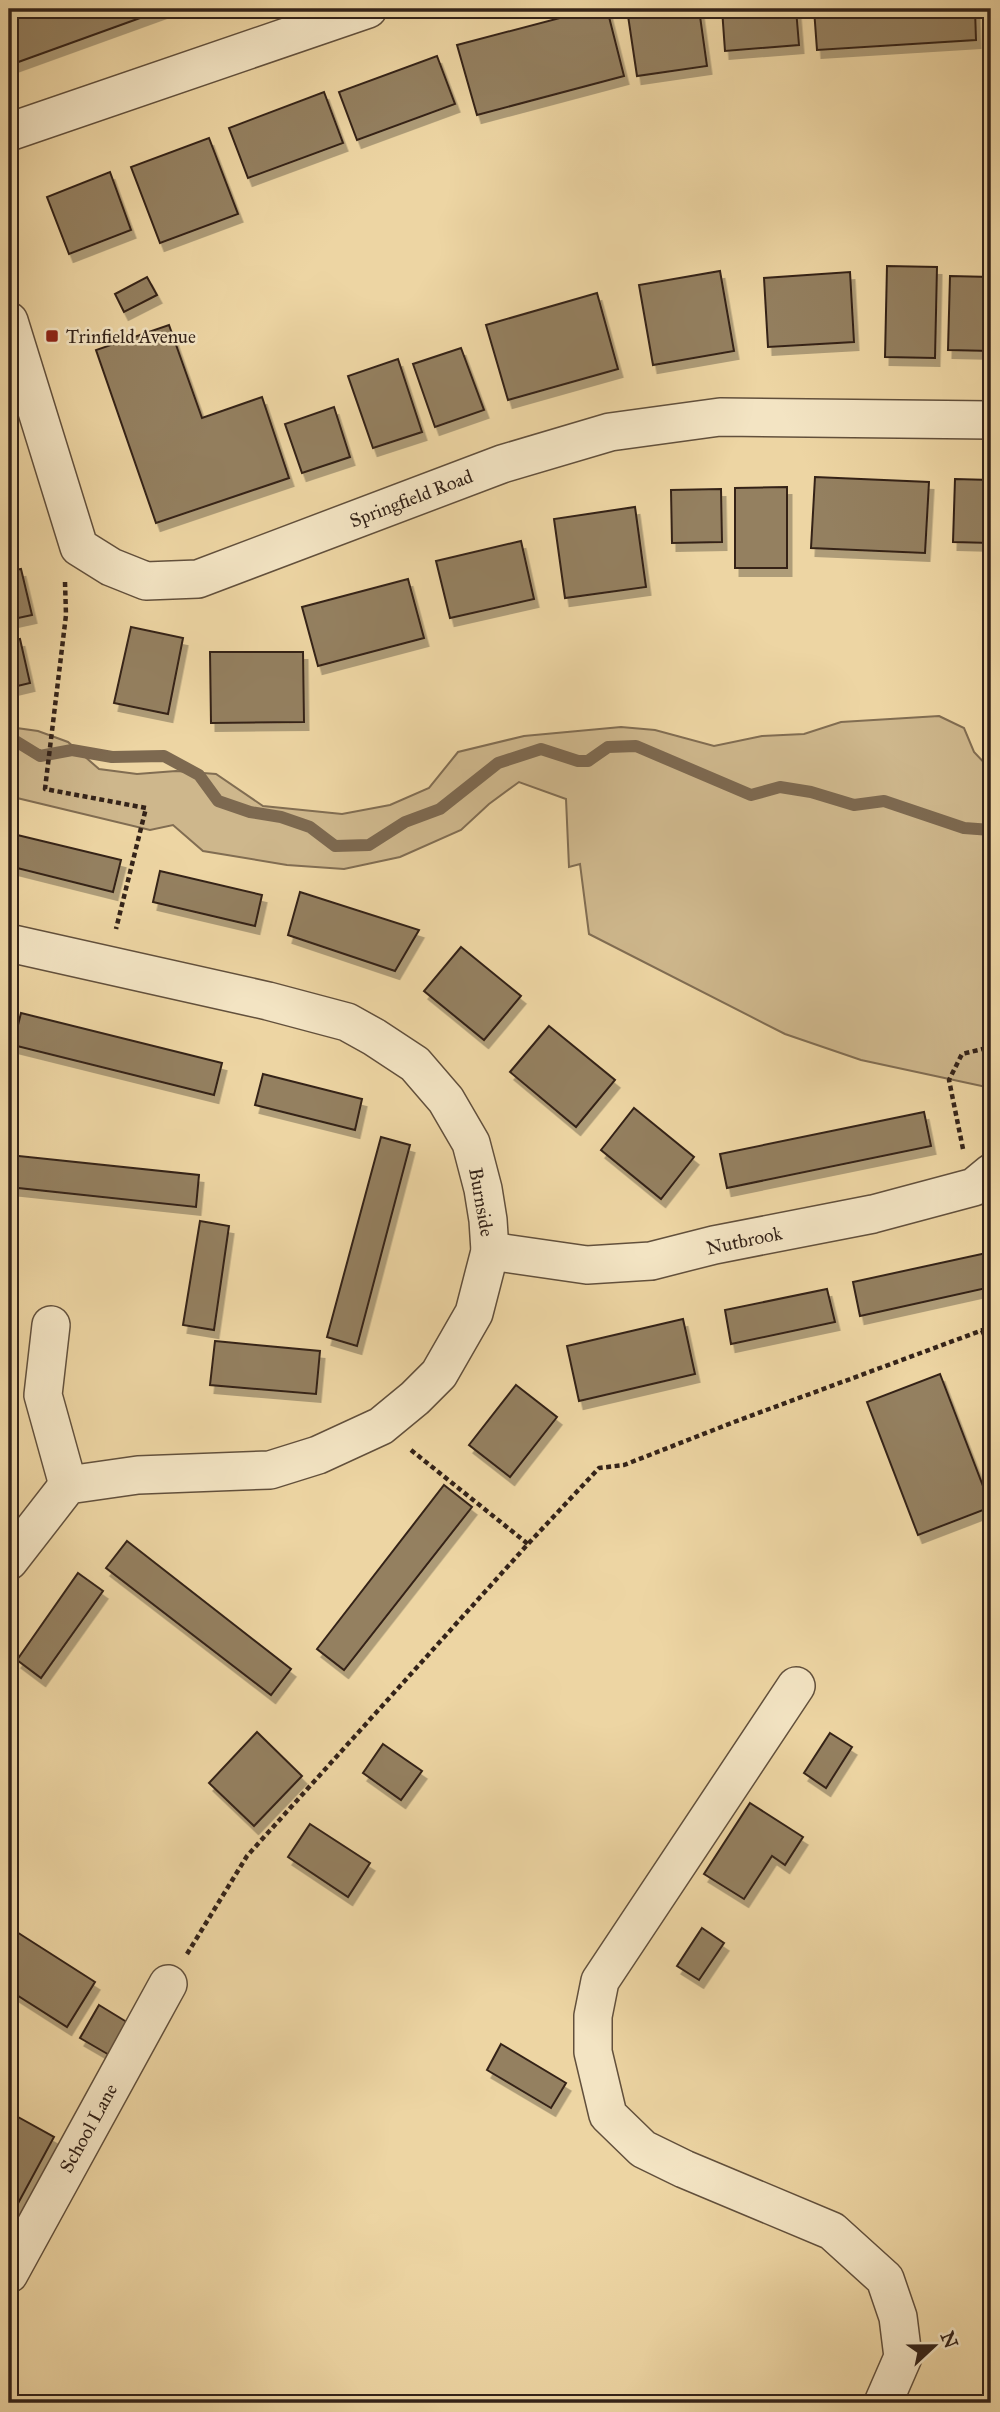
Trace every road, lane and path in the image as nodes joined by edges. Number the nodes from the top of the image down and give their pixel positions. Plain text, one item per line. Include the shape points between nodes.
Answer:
1 (368, 9) edge
2 (9, 132) edge
3 (9, 321) edge
4 (991, 420) edge
5 (79, 547) junction
6 (9, 943) edge
7 (108, 964) junction
8 (991, 1047) edge
9 (983, 1180) edge
10 (490, 1251) junction
11 (51, 1325) dead end
12 (991, 1327) edge
13 (982, 1330) junction
14 (991, 1351) edge
15 (381, 1426) junction
16 (68, 1485) junction
17 (528, 1544) junction
18 (9, 1561) edge
19 (796, 1686) dead end
20 (168, 1984) joint
21 (9, 2274) edge
22 (884, 2403) edge

1 - 2 street
3 - 5 street
4 - 5 street, Springfield Road via 720,417 610,432 502,464 198,579 146,581
5 - 7 path via 65,574 66,615 45,789 146,808
6 - 7 street, Burnside
7 - 10 street, Burnside via 347,1022 415,1064 446,1100 471,1143 483,1189
8 - 9 path via 962,1054 949,1080 960,1138
9 - 10 street, Nutbrook via 873,1214 651,1261 587,1265
10 - 15 street, Burnside via 474,1313 454,1350 439,1374
11 - 16 street via 43,1395
12 - 13 path
13 - 14 path
13 - 17 path via 624,1465 599,1468
15 - 16 street, Burnside via 318,1455 270,1470 138,1475
15 - 17 path
16 - 18 street
17 - 20 path via 247,1856
19 - 22 street via 600,1981 593,2016 593,2052 608,2115 643,2149 832,2231 885,2279 898,2318 903,2357
20 - 21 street, School Lane

